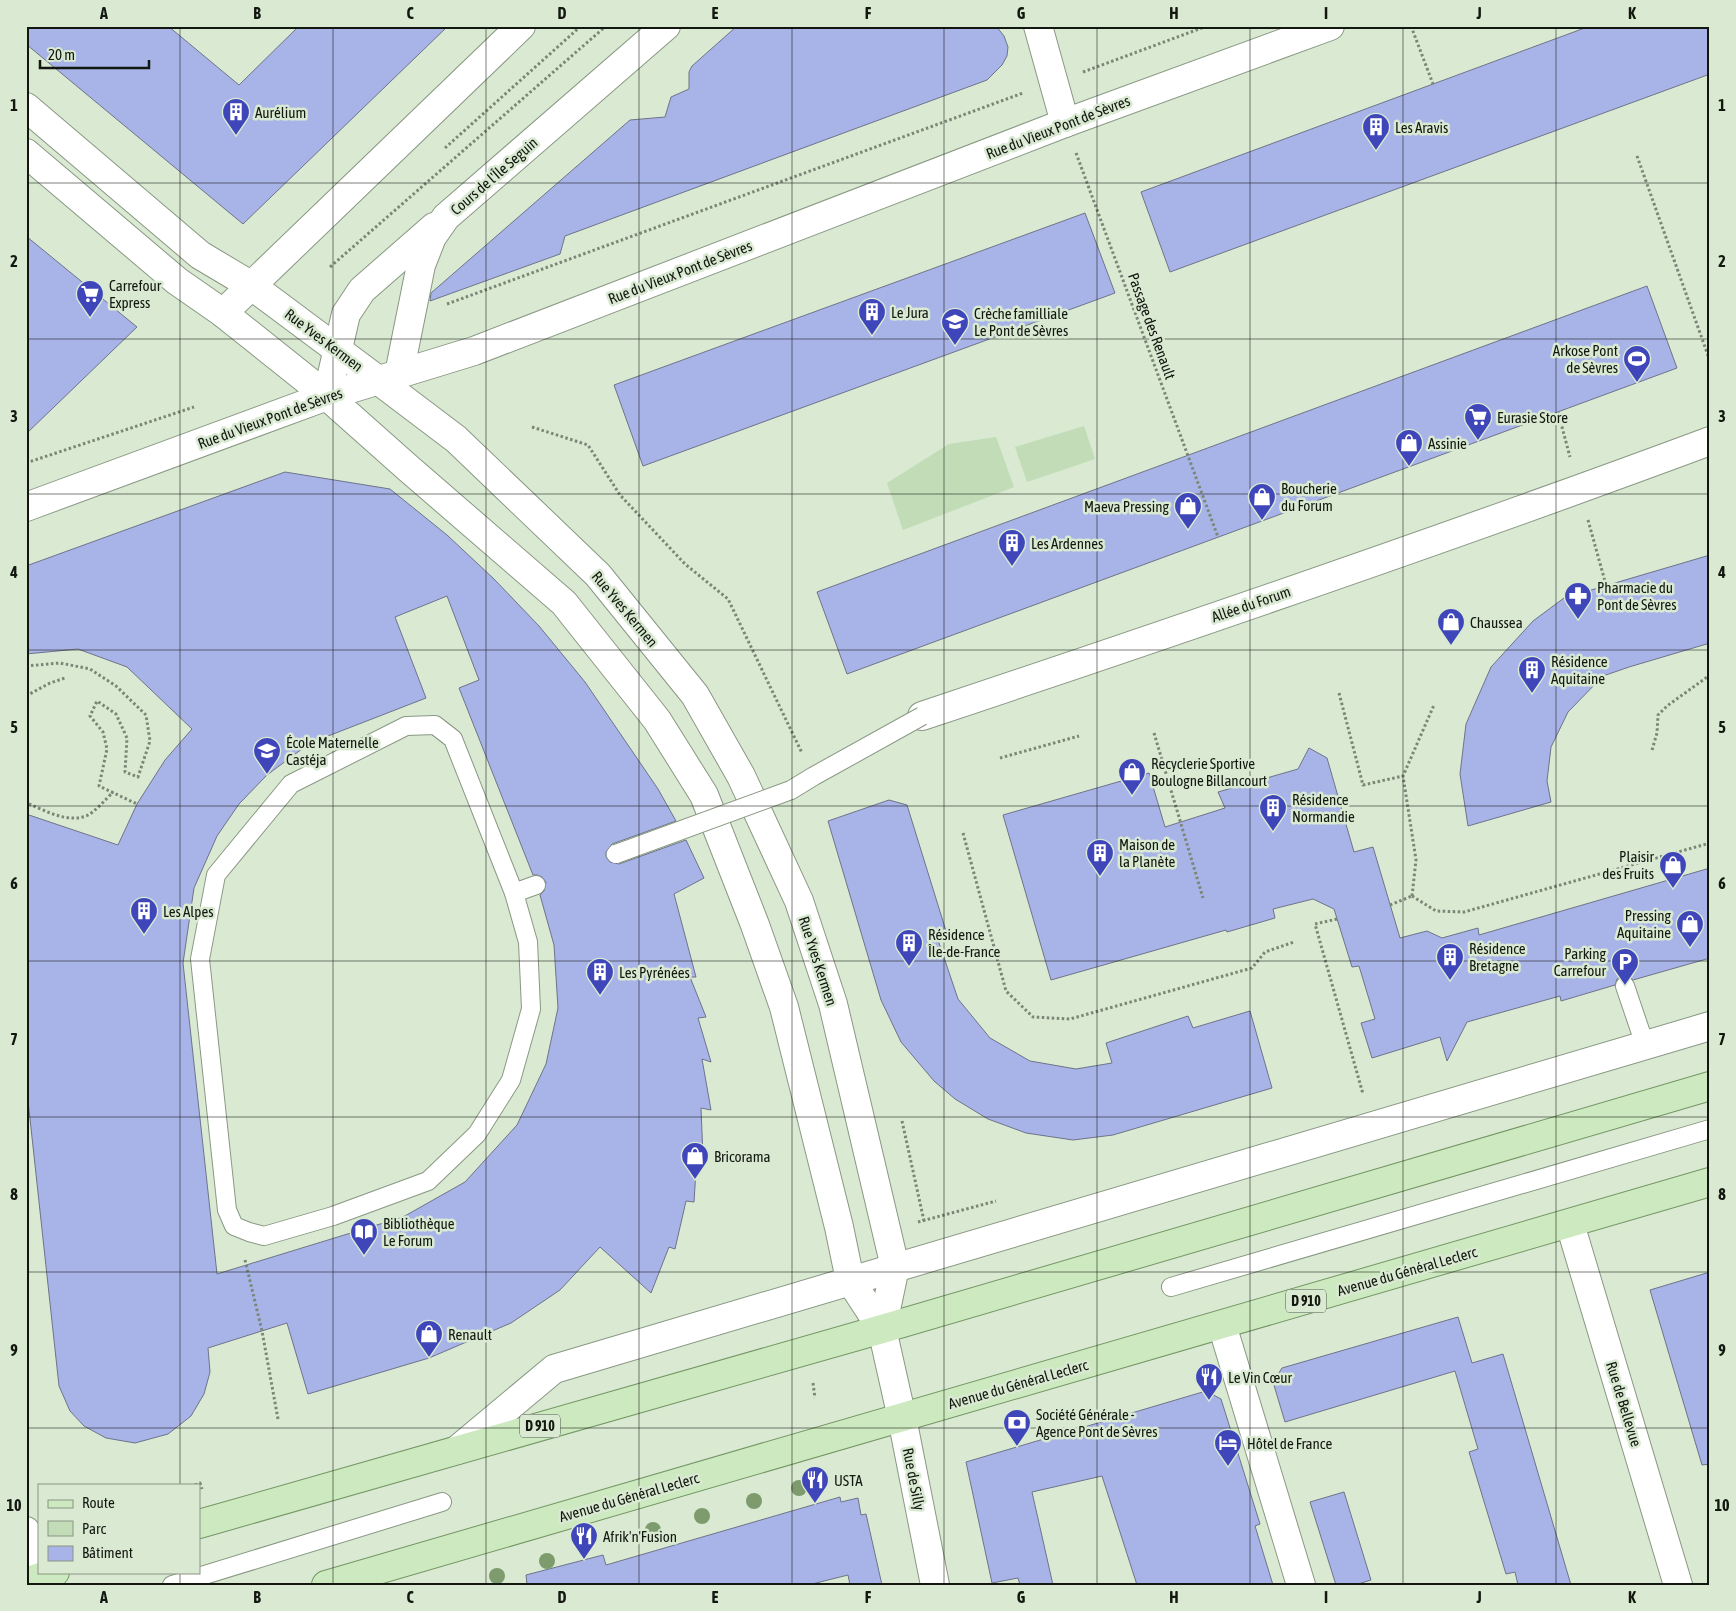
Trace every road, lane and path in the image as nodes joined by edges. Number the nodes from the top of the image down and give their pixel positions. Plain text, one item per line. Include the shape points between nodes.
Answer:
1 (521, 26) edge
2 (581, 26) edge
3 (606, 26) edge
4 (666, 26) edge
5 (1038, 26) edge
6 (1207, 26) edge
7 (1330, 26) edge
8 (1411, 26) edge
9 (1053, 82) junction
10 (1433, 84) dead end
11 (26, 107) edge
12 (1065, 123) junction
13 (26, 153) edge
14 (440, 153) dead end
15 (1637, 156) dead end
16 (446, 217) junction
17 (325, 263) dead end
18 (330, 266) junction
19 (336, 271) dead end
20 (252, 286) junction
21 (223, 314) junction
22 (410, 317) junction
23 (338, 350) junction
24 (1710, 361) edge
25 (389, 377) junction
26 (327, 396) junction
27 (532, 427) dead end
28 (1710, 441) edge
29 (26, 508) edge
30 (1218, 537) dead end
31 (26, 666) edge
32 (1710, 675) edge
33 (64, 678) dead end
34 (1339, 693) dead end
35 (26, 696) edge
36 (1434, 705) dead end
37 (922, 716) joint
38 (1154, 733) dead end
39 (1079, 736) dead end
40 (1652, 750) dead end
41 (1000, 758) dead end
42 (814, 776) junction
43 (1403, 776) junction
44 (113, 792) junction
45 (26, 800) edge
46 (138, 804) dead end
47 (963, 833) dead end
48 (1710, 843) edge
49 (616, 854) dead end
50 (536, 884) dead end
51 (514, 893) junction
52 (1412, 896) junction
53 (1203, 898) dead end
54 (1390, 905) dead end
55 (1337, 919) dead end
56 (1294, 942) dead end
57 (1625, 986) dead end
58 (1710, 1026) edge
59 (1645, 1046) junction
60 (1710, 1086) edge
61 (902, 1121) dead end
62 (1372, 1126) junction
63 (1710, 1129) edge
64 (1710, 1182) edge
65 (1570, 1224) junction
66 (932, 1256) junction
67 (245, 1264) dead end
68 (895, 1267) junction
69 (850, 1280) junction
70 (1171, 1287) dead end
71 (1222, 1325) junction
72 (882, 1329) junction
73 (892, 1373) joint
74 (902, 1418) junction
75 (278, 1419) dead end
76 (457, 1450) junction
77 (442, 1502) dead end
78 (200, 1524) edge
79 (26, 1531) edge
80 (49, 1574) edge
81 (27, 1582) edge
82 (180, 1582) edge
83 (210, 1585) edge
84 (326, 1585) edge
85 (935, 1585) edge
86 (1301, 1585) edge
87 (1678, 1585) edge

1 - 20 street
2 - 14 path
3 - 18 path
4 - 16 street, Cours de l'Île Seguin
5 - 9 street
6 - 9 path
7 - 12 street, Rue du Vieux Pont de Sèvres
8 - 10 path
9 - 12 street
9 - 22 path
11 - 20 street, Rue Yves Kermen via 200,255
12 - 25 street, Rue du Vieux Pont de Sèvres via 474,351
12 - 30 path, Passage des Renault
13 - 21 street, Rue Yves Kermen via 177,281
15 - 24 path
16 - 22 street, Cours de l'Île Seguin via 432,237 421,265
16 - 23 street via 362,290 346,314
17 - 18 path
18 - 19 path
20 - 21 street
20 - 23 street, Rue Yves Kermen
21 - 26 street, Rue Yves Kermen
22 - 25 street, Cours de l'Île Seguin
23 - 25 street, Rue Yves Kermen
23 - 26 street
25 - 26 street, Rue du Vieux Pont de Sèvres
25 - 68 street, Rue Yves Kermen via 598,574 695,695 742,776 799,900 832,1004
26 - 29 street, Rue du Vieux Pont de Sèvres
26 - 69 street, Rue Yves Kermen via 564,603 657,720 704,795 784,1007
27 - 42 path via 588,445 620,495 685,564 728,599
28 - 37 street, Allée du Forum via 1113,652
31 - 44 path via 60,663 90,670 116,686 146,715 150,741 138,777 125,772 127,738 116,714 97,701 90,716 104,732 107,749 99,786
32 - 40 path via 1658,715
33 - 35 path
34 - 43 path via 1363,785
36 - 43 path
37 - 42 lane, bridge
38 - 53 path
39 - 41 path
42 - 49 lane, bridge via 791,790
43 - 52 path via 1416,860
44 - 45 path via 87,816 72,818 29,804
44 - 46 path
47 - 56 path via 1006,991 1033,1017 1070,1019 1252,968 1265,952
48 - 52 path via 1464,912 1436,911
50 - 51 lane
51 - 51 lane via 528,942 531,1008 511,1080 477,1134 428,1181 333,1216 264,1236 234,1226 227,1210 200,958 216,875 292,784 406,726 435,725 453,739
52 - 54 path
55 - 62 path via 1315,924
57 - 59 lane
58 - 59 street
59 - 62 street
60 - 72 main road, D 910
61 - 66 path
62 - 66 street
63 - 70 lane
64 - 65 main road, Avenue du Général Leclerc / D 910
65 - 71 main road, Avenue du Général Leclerc / D 910
65 - 87 street, Rue de Bellevue
66 - 68 street
67 - 75 path via 262,1331
68 - 69 street
68 - 72 street, Rue Yves Kermen
69 - 72 street, Rue Yves Kermen
69 - 76 street via 554,1368
71 - 74 main road, Avenue du Général Leclerc / D 910
71 - 86 street
72 - 73 street, Rue Yves Kermen
72 - 76 main road, D 910
73 - 74 street, Rue de Silly
74 - 84 main road, Avenue du Général Leclerc / D 910
74 - 85 street, Rue de Silly
76 - 78 main road, D 910
77 - 82 lane
79 - 81 street
80 - 81 main road
82 - 83 lane

